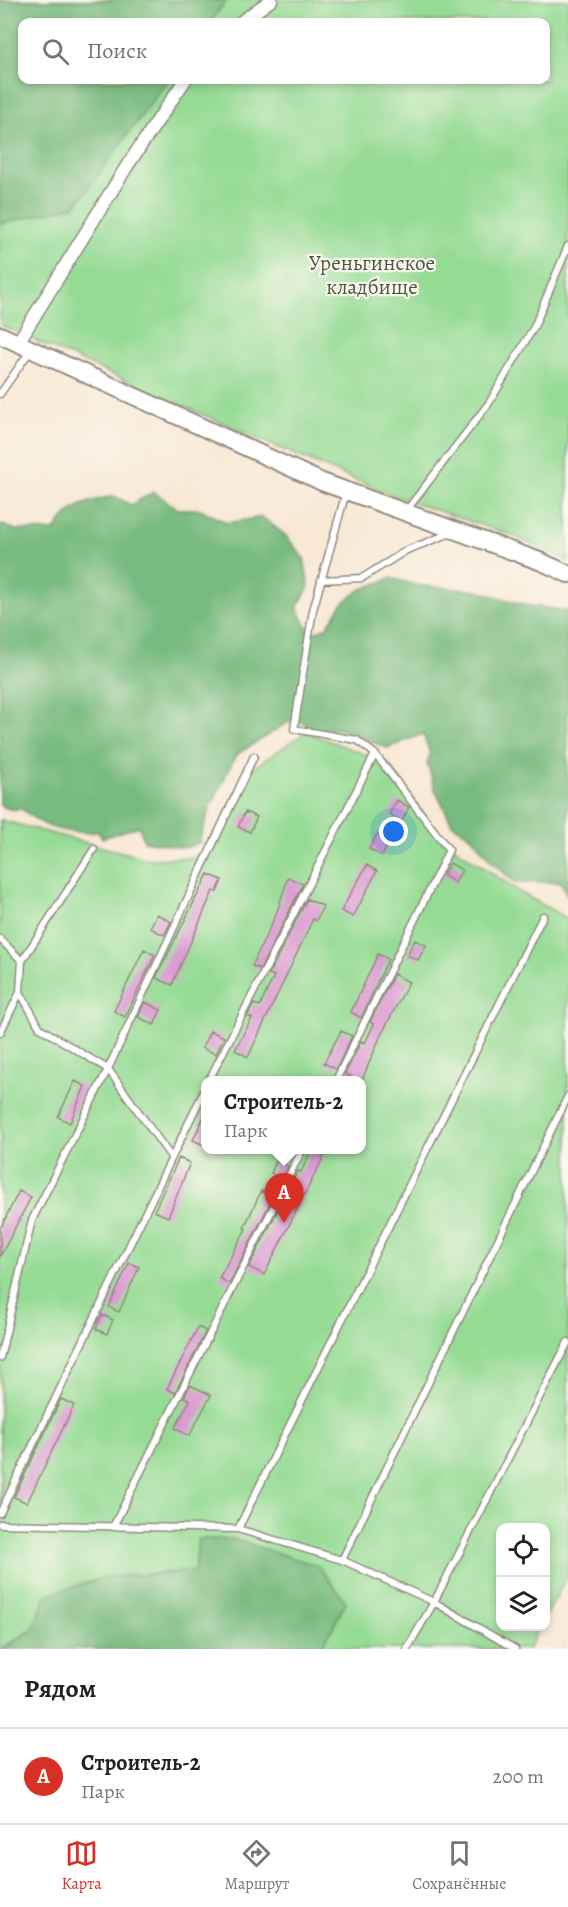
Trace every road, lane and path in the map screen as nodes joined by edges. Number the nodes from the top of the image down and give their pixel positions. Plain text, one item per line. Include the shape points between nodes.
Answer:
1 (271, 0) edge
2 (246, 18) edge
3 (182, 84) edge
4 (568, 246) edge
5 (0, 336) edge
6 (24, 347) junction
7 (0, 394) edge
8 (346, 491) junction
9 (404, 514) junction
10 (454, 532) junction
11 (568, 574) edge
12 (321, 580) junction
13 (375, 754) junction
14 (254, 756) dead end
15 (94, 849) dead end
16 (543, 916) dead end
17 (0, 939) edge
18 (21, 961) junction
19 (20, 992) junction
20 (0, 1033) edge
21 (108, 1069) junction
22 (211, 1076) edge
23 (338, 1076) edge
24 (568, 1096) edge
25 (201, 1097) edge
26 (300, 1154) edge
27 (171, 1157) junction
28 (568, 1342) edge
29 (0, 1358) edge
30 (0, 1513) edge
31 (0, 1524) edge
32 (113, 1527) junction
33 (238, 1529) junction
34 (342, 1560) junction
35 (434, 1602) junction
36 (407, 1649) edge
37 (515, 1649) edge

1 - 2 street
3 - 6 street via 127,166
4 - 9 lane via 534,327 489,403
5 - 6 main road
6 - 7 lane
6 - 8 main road
8 - 9 main road
8 - 12 lane
9 - 10 main road
10 - 11 main road
10 - 12 lane via 407,550 362,578
12 - 13 lane via 294,729 357,740
13 - 22 lane
13 - 23 lane via 448,850
14 - 21 lane
15 - 18 lane
16 - 33 lane
17 - 18 lane
18 - 19 lane
19 - 20 lane
19 - 21 lane via 40,1029
21 - 27 lane
21 - 29 lane via 32,1220
24 - 34 lane
25 - 27 lane
26 - 32 lane
27 - 30 lane
28 - 35 lane
31 - 32 lane
32 - 33 lane
33 - 34 lane
34 - 35 lane
35 - 36 lane
35 - 37 lane

